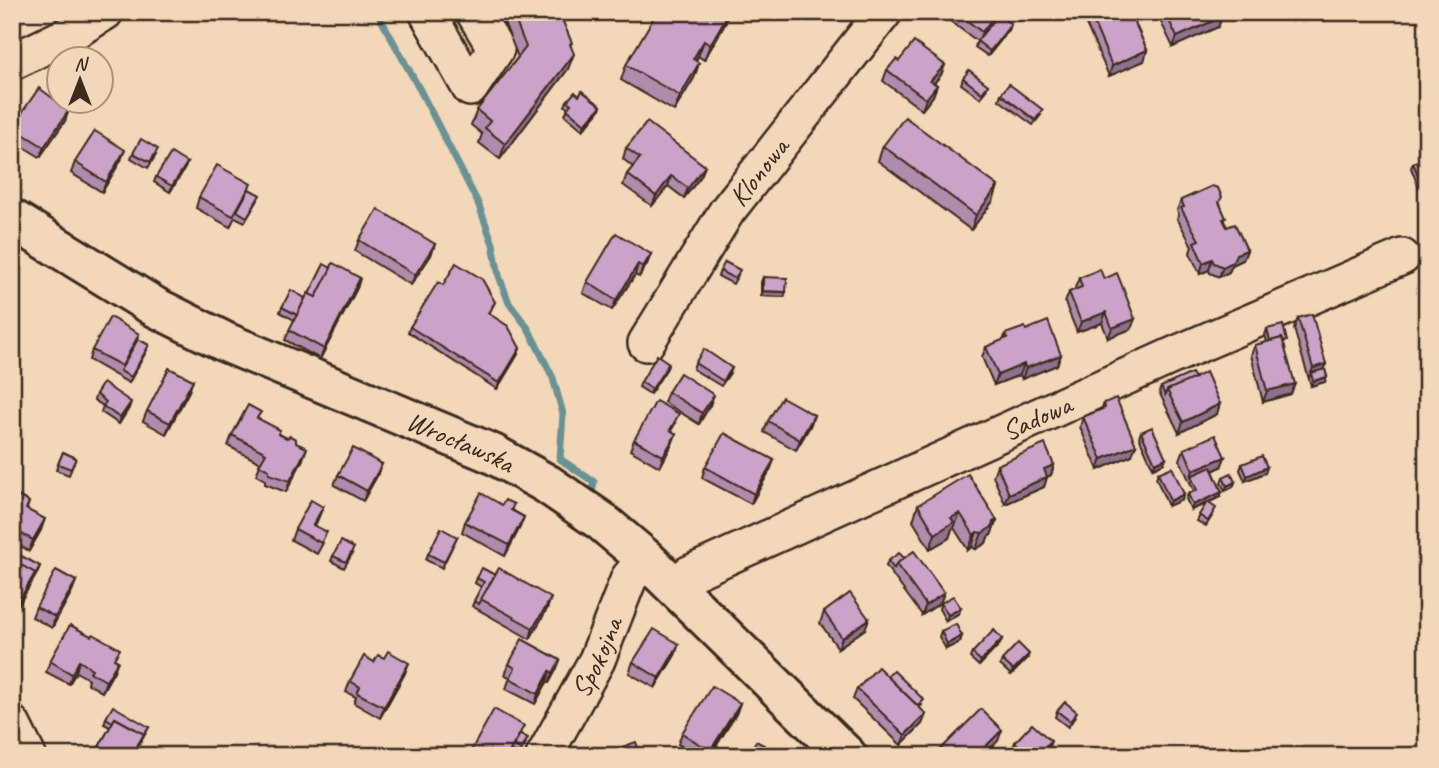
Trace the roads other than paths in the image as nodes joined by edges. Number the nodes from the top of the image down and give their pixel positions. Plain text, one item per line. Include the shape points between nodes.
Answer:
1 (105, 12) edge
2 (428, 12) edge
3 (474, 12) edge
4 (884, 12) edge
5 (12, 62) edge
6 (12, 219) edge
7 (1402, 257) dead end
8 (646, 343) dead end
9 (646, 559) junction
10 (675, 585) junction
11 (12, 724) edge
12 (838, 753) edge
13 (28, 756) edge
14 (544, 756) edge

1 - 5 street
2 - 3 street via 470,88 496,49
4 - 8 street, Klonowa via 727,211
6 - 9 main road, Wrocławska via 155,307 225,342 493,454 601,521
7 - 10 street, Sadowa via 727,556
9 - 10 main road, Wrocławska
9 - 14 street, Spokojna via 629,578 597,660
10 - 12 main road, Wrocławska
11 - 13 street

